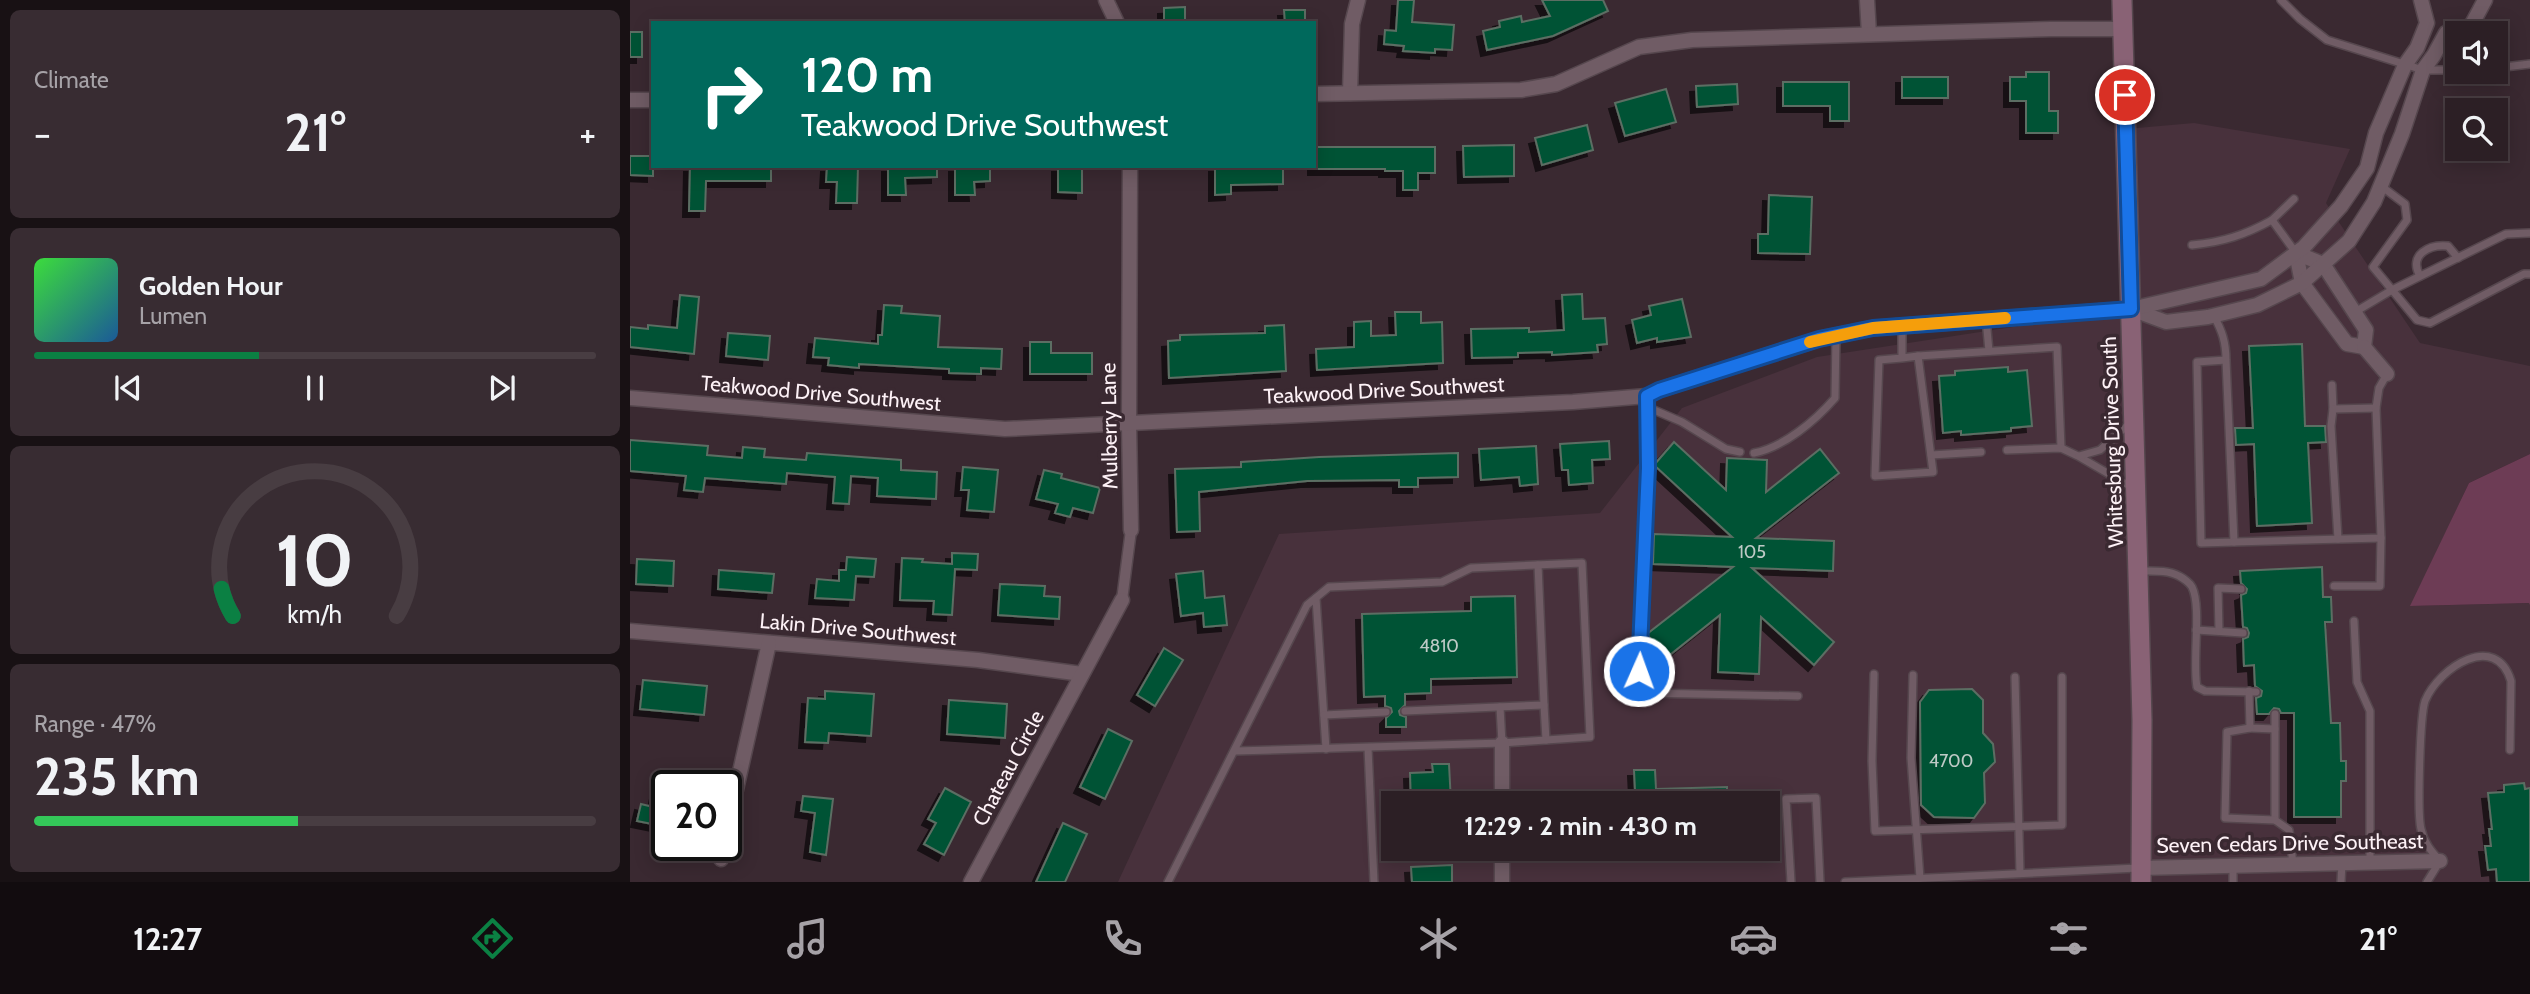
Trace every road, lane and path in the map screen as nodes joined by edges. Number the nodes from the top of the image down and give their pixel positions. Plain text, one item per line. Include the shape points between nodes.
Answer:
1 (1106, 0) edge
2 (1358, 0) edge
3 (1867, 0) edge
4 (2122, 0) edge
5 (2281, 0) edge
6 (2421, 0) edge
7 (2485, 0) edge
8 (1115, 21) edge
9 (2123, 29) junction
10 (1869, 34) junction
11 (2530, 64) edge
12 (2405, 65) junction
13 (2508, 67) edge
14 (2423, 70) junction
15 (2445, 70) edge
16 (1350, 93) junction
17 (1316, 94) edge
18 (630, 100) edge
19 (651, 100) edge
20 (1129, 168) edge
21 (2381, 186) junction
22 (2294, 199) dead end
23 (2272, 220) junction
24 (2530, 233) edge
25 (2192, 245) dead end
26 (2296, 253) junction
27 (2458, 258) junction
28 (2323, 264) junction
29 (2530, 274) edge
30 (2420, 276) junction
31 (2302, 284) junction
32 (2392, 290) junction
33 (2131, 309) junction
34 (2355, 312) junction
35 (2214, 315) junction
36 (1986, 319) junction
37 (1902, 326) junction
38 (1836, 335) junction
39 (2364, 347) junction
40 (1989, 351) junction
41 (1918, 356) junction
42 (1902, 358) junction
43 (2226, 360) junction
44 (2387, 374) joint
45 (2332, 385) dead end
46 (630, 398) edge
47 (1647, 401) junction
48 (2376, 408) junction
49 (2333, 409) junction
50 (2134, 419) junction
51 (1129, 425) junction
52 (2060, 448) junction
53 (2007, 450) dead end
54 (1740, 452) dead end
55 (1981, 452) dead end
56 (1754, 453) dead end
57 (1931, 455) junction
58 (2078, 456) junction
59 (2136, 491) junction
60 (1131, 530) joint
61 (2381, 538) junction
62 (2338, 539) junction
63 (2234, 542) junction
64 (1538, 565) junction
65 (2138, 570) junction
66 (2333, 586) dead end
67 (2241, 589) dead end
68 (1316, 598) junction
69 (1122, 600) joint
70 (2354, 621) dead end
71 (2196, 630) junction
72 (630, 631) edge
73 (2219, 631) junction
74 (2243, 633) dead end
75 (769, 643) junction
76 (1082, 674) junction
77 (1874, 674) dead end
78 (1913, 675) dead end
79 (2015, 677) dead end
80 (2062, 677) dead end
81 (1798, 696) dead end
82 (1544, 705) junction
83 (1500, 707) junction
84 (1386, 712) dead end
85 (1405, 712) dead end
86 (2275, 714) dead end
87 (1324, 715) junction
88 (2250, 728) junction
89 (2275, 729) junction
90 (1546, 740) junction
91 (1502, 743) junction
92 (1368, 748) junction
93 (1326, 749) junction
94 (2510, 750) dead end
95 (1235, 751) junction
96 (740, 770) edge
97 (1502, 791) edge
98 (2275, 820) junction
99 (2019, 827) junction
100 (1916, 830) junction
101 (1502, 861) edge
102 (2440, 861) junction
103 (2342, 863) junction
104 (2370, 863) junction
105 (2293, 864) junction
106 (2233, 866) junction
107 (2020, 873) junction
108 (2141, 875) edge
109 (1920, 878) junction
110 (1950, 879) edge
111 (971, 882) edge
112 (1168, 882) edge
113 (1374, 882) edge
114 (1502, 882) edge
115 (1791, 882) edge
116 (1820, 882) edge
117 (1845, 882) edge
118 (2233, 882) edge
119 (2341, 882) edge
120 (2427, 882) edge

1 - 8 street
2 - 16 street via 1352,24
3 - 10 street
4 - 9 main road, Whitesburg Drive South
5 - 12 lane via 2327,40
6 - 12 street, Teakwood Drive Southwest via 2427,23
7 - 14 street via 2472,26 2446,33
9 - 10 street
9 - 33 main road, Whitesburg Drive South
10 - 16 street via 1692,40 1639,47 1556,84 1521,90
11 - 13 lane
12 - 14 lane
12 - 26 street, Teakwood Drive Southwest via 2376,133 2367,168 2341,206
14 - 15 lane
14 - 21 street
16 - 17 street
18 - 19 street
20 - 51 street, Mulberry Lane
21 - 28 street via 2349,241
21 - 32 lane via 2404,204 2407,220 2372,267
22 - 23 lane
23 - 25 lane via 2246,235
23 - 26 lane
24 - 27 lane via 2506,234
26 - 28 street
26 - 31 street
26 - 33 street, Teakwood Drive Southwest via 2261,279
27 - 30 lane
27 - 30 lane via 2448,246 2426,247 2417,258
28 - 31 street
28 - 34 street
29 - 32 lane via 2430,323 2417,320
30 - 32 lane
31 - 35 street via 2257,305
31 - 39 street via 2347,344
32 - 34 lane
33 - 35 street via 2166,322
33 - 36 street, Teakwood Drive Southwest
33 - 50 main road, Whitesburg Drive South
34 - 39 street via 2367,330
35 - 43 lane via 2224,335
36 - 37 street, Teakwood Drive Southwest
36 - 40 lane
37 - 38 street, Teakwood Drive Southwest
37 - 42 lane
38 - 47 street, Teakwood Drive Southwest via 1659,390
38 - 56 lane via 1835,398 1805,426 1774,447
39 - 44 street
40 - 41 lane
40 - 52 lane via 2057,347
41 - 42 lane
41 - 57 lane
42 - 57 lane via 1879,360 1875,476 1933,472
43 - 63 lane
43 - 63 lane via 2197,362 2201,543
44 - 48 lane
45 - 49 lane
46 - 51 street, Teakwood Drive Southwest via 1005,429
47 - 51 street, Teakwood Drive Southwest
47 - 54 lane via 1726,449
47 - 81 lane via 1639,671 1645,692
48 - 49 lane
48 - 61 lane
49 - 62 lane
50 - 58 lane via 2100,450
50 - 59 main road, Whitesburg Drive South
51 - 60 street, Mulberry Lane
52 - 53 lane
52 - 58 lane
55 - 57 lane
58 - 59 lane
59 - 65 main road, Whitesburg Drive South
60 - 69 street, Mulberry Lane
61 - 62 lane
61 - 66 lane via 2380,586
62 - 63 lane
64 - 68 lane via 1471,568 1442,582 1329,587
64 - 82 lane
64 - 90 lane via 1582,563 1590,737
65 - 71 lane via 2168,572 2192,587
65 - 108 main road, Whitesburg Drive South
67 - 73 lane via 2218,588
68 - 87 lane
68 - 95 lane via 1307,605
69 - 76 street, Mulberry Lane
70 - 104 lane via 2357,682 2370,711
71 - 73 lane
71 - 88 lane via 2197,687 2252,692
72 - 75 street, Lakin Drive Southwest
73 - 74 lane
75 - 76 street, Lakin Drive Southwest via 978,660
75 - 96 street
76 - 111 street, Chateau Circle
77 - 100 lane via 1875,831
78 - 100 lane via 1911,758
79 - 99 lane
80 - 99 lane via 2062,825
82 - 83 lane
82 - 90 lane
83 - 85 lane
83 - 91 lane
84 - 87 lane
86 - 89 lane
87 - 93 lane
88 - 89 lane
88 - 98 lane via 2227,732 2225,818
89 - 98 lane
90 - 91 lane
91 - 92 lane
91 - 97 street
92 - 93 lane
92 - 113 lane
93 - 95 lane
94 - 102 lane via 2508,671 2487,657 2456,663 2436,680 2424,704 2421,828 2426,845
95 - 112 lane
98 - 105 lane via 2289,830
99 - 100 lane
99 - 107 lane
100 - 109 lane
101 - 114 street
102 - 104 street, Seven Cedars Drive Southeast
102 - 120 lane
103 - 104 street, Seven Cedars Drive Southeast
103 - 105 street, Seven Cedars Drive Southeast
103 - 119 lane
105 - 106 street, Seven Cedars Drive Southeast
106 - 108 street, Seven Cedars Drive Southeast
106 - 118 lane
107 - 108 lane
107 - 110 lane
109 - 110 lane
109 - 117 lane
115 - 116 lane via 1786,799 1816,798

